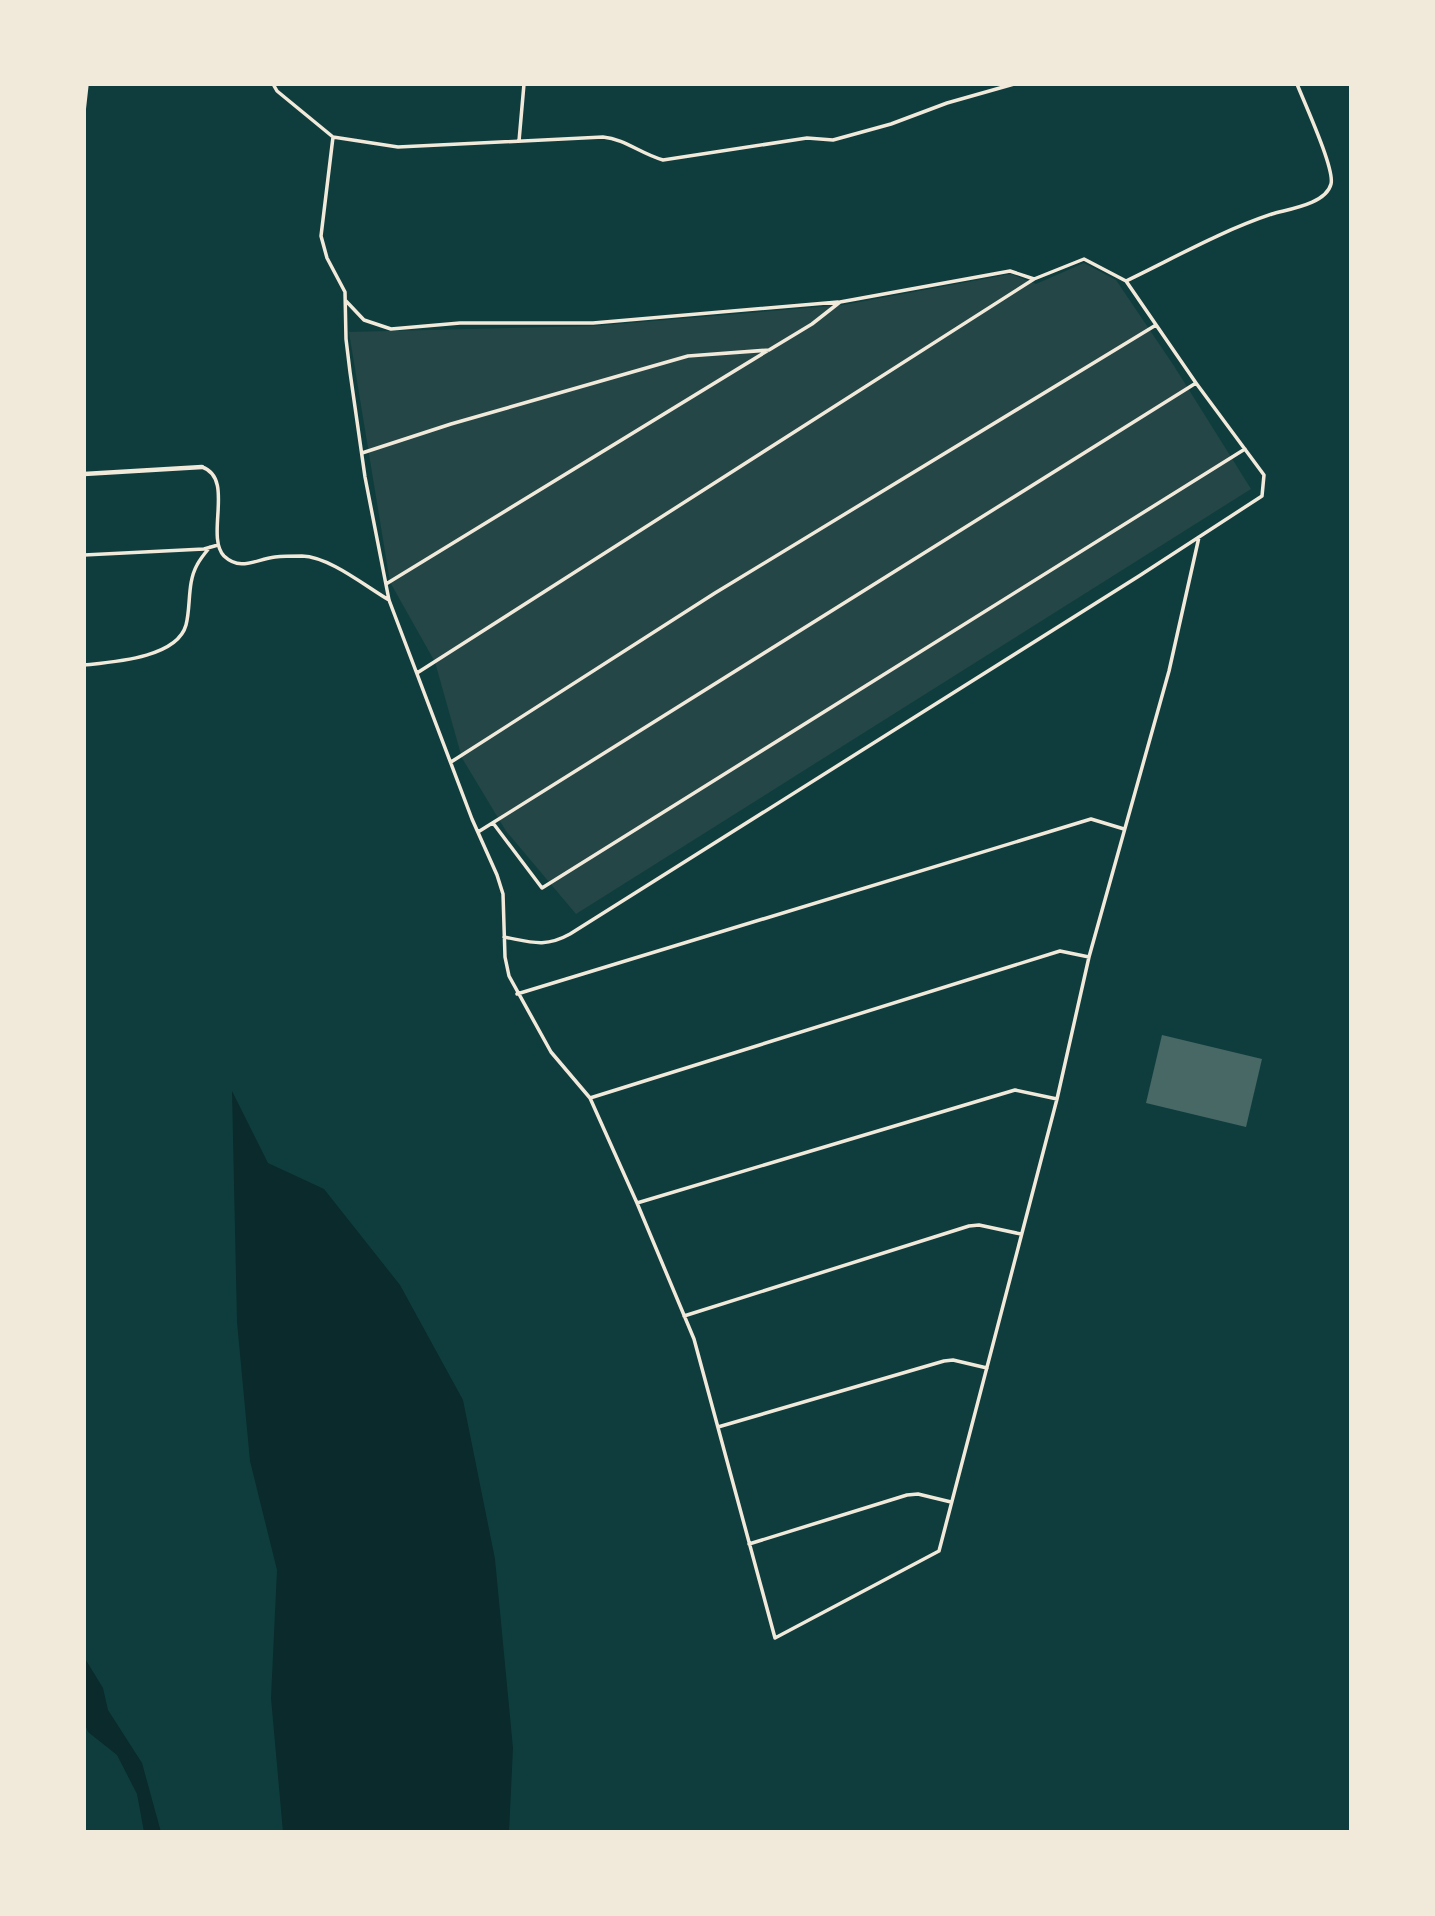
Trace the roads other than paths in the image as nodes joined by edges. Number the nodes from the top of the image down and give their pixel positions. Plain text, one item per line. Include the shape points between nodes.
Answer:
1 (87, 84) edge
2 (273, 84) edge
3 (524, 84) edge
4 (1014, 84) edge
5 (1297, 84) edge
6 (84, 111) edge
7 (333, 137) junction
8 (519, 141) junction
9 (1034, 279) junction
10 (1126, 281) junction
11 (346, 301) junction
12 (840, 302) junction
13 (1156, 324) junction
14 (769, 350) junction
15 (1196, 383) junction
16 (1245, 449) junction
17 (362, 453) junction
18 (202, 467) joint
19 (84, 474) edge
20 (1199, 537) junction
21 (218, 544) junction
22 (210, 547) junction
23 (84, 555) edge
24 (386, 584) junction
25 (388, 600) junction
26 (84, 665) edge
27 (417, 673) junction
28 (451, 762) junction
29 (493, 823) junction
30 (1124, 829) junction
31 (478, 832) junction
32 (504, 937) junction
33 (1090, 957) junction
34 (517, 994) junction
35 (590, 1098) junction
36 (1057, 1099) junction
37 (637, 1203) junction
38 (1020, 1234) junction
39 (684, 1316) junction
40 (987, 1368) junction
41 (718, 1427) junction
42 (951, 1502) junction
43 (750, 1544) junction

1 - 6 street
2 - 7 street
3 - 8 street
4 - 8 street via 833,140 807,138 663,160 603,136
5 - 10 street via 1331,170 1327,192 1243,223
7 - 8 street via 398,147
7 - 11 street via 321,236
9 - 10 street via 1084,259
9 - 12 street via 1010,271
9 - 27 street
10 - 13 street
11 - 12 street via 364,320 391,329 460,323 593,323
11 - 17 street via 346,339
12 - 14 street
13 - 15 street
13 - 28 street via 715,593
14 - 17 street via 688,356
14 - 24 street
15 - 16 street
15 - 29 street
16 - 20 street via 1264,475 1262,496
16 - 29 street via 542,888
17 - 24 street
18 - 19 street
18 - 21 street via 213,474 218,487
20 - 30 street via 1169,671
20 - 32 street via 570,934 548,944
21 - 22 street
21 - 25 street via 225,556 241,565 273,557 306,556 328,563
22 - 23 street
22 - 26 street via 195,567 186,627 179,640 154,653
24 - 25 street
25 - 27 street
27 - 28 street
28 - 31 street
29 - 31 street
30 - 33 street
30 - 34 street via 1091,819
31 - 32 street via 503,894
32 - 34 street via 509,976
33 - 35 street via 1060,951
33 - 36 street
34 - 35 street via 551,1052
35 - 37 street
36 - 37 street via 1015,1090
36 - 38 street
37 - 39 street
38 - 39 street via 969,1226
38 - 40 street
39 - 41 street
40 - 41 street via 944,1361
40 - 42 street
41 - 43 street
42 - 43 street via 907,1494
42 - 43 street via 939,1552 775,1638

